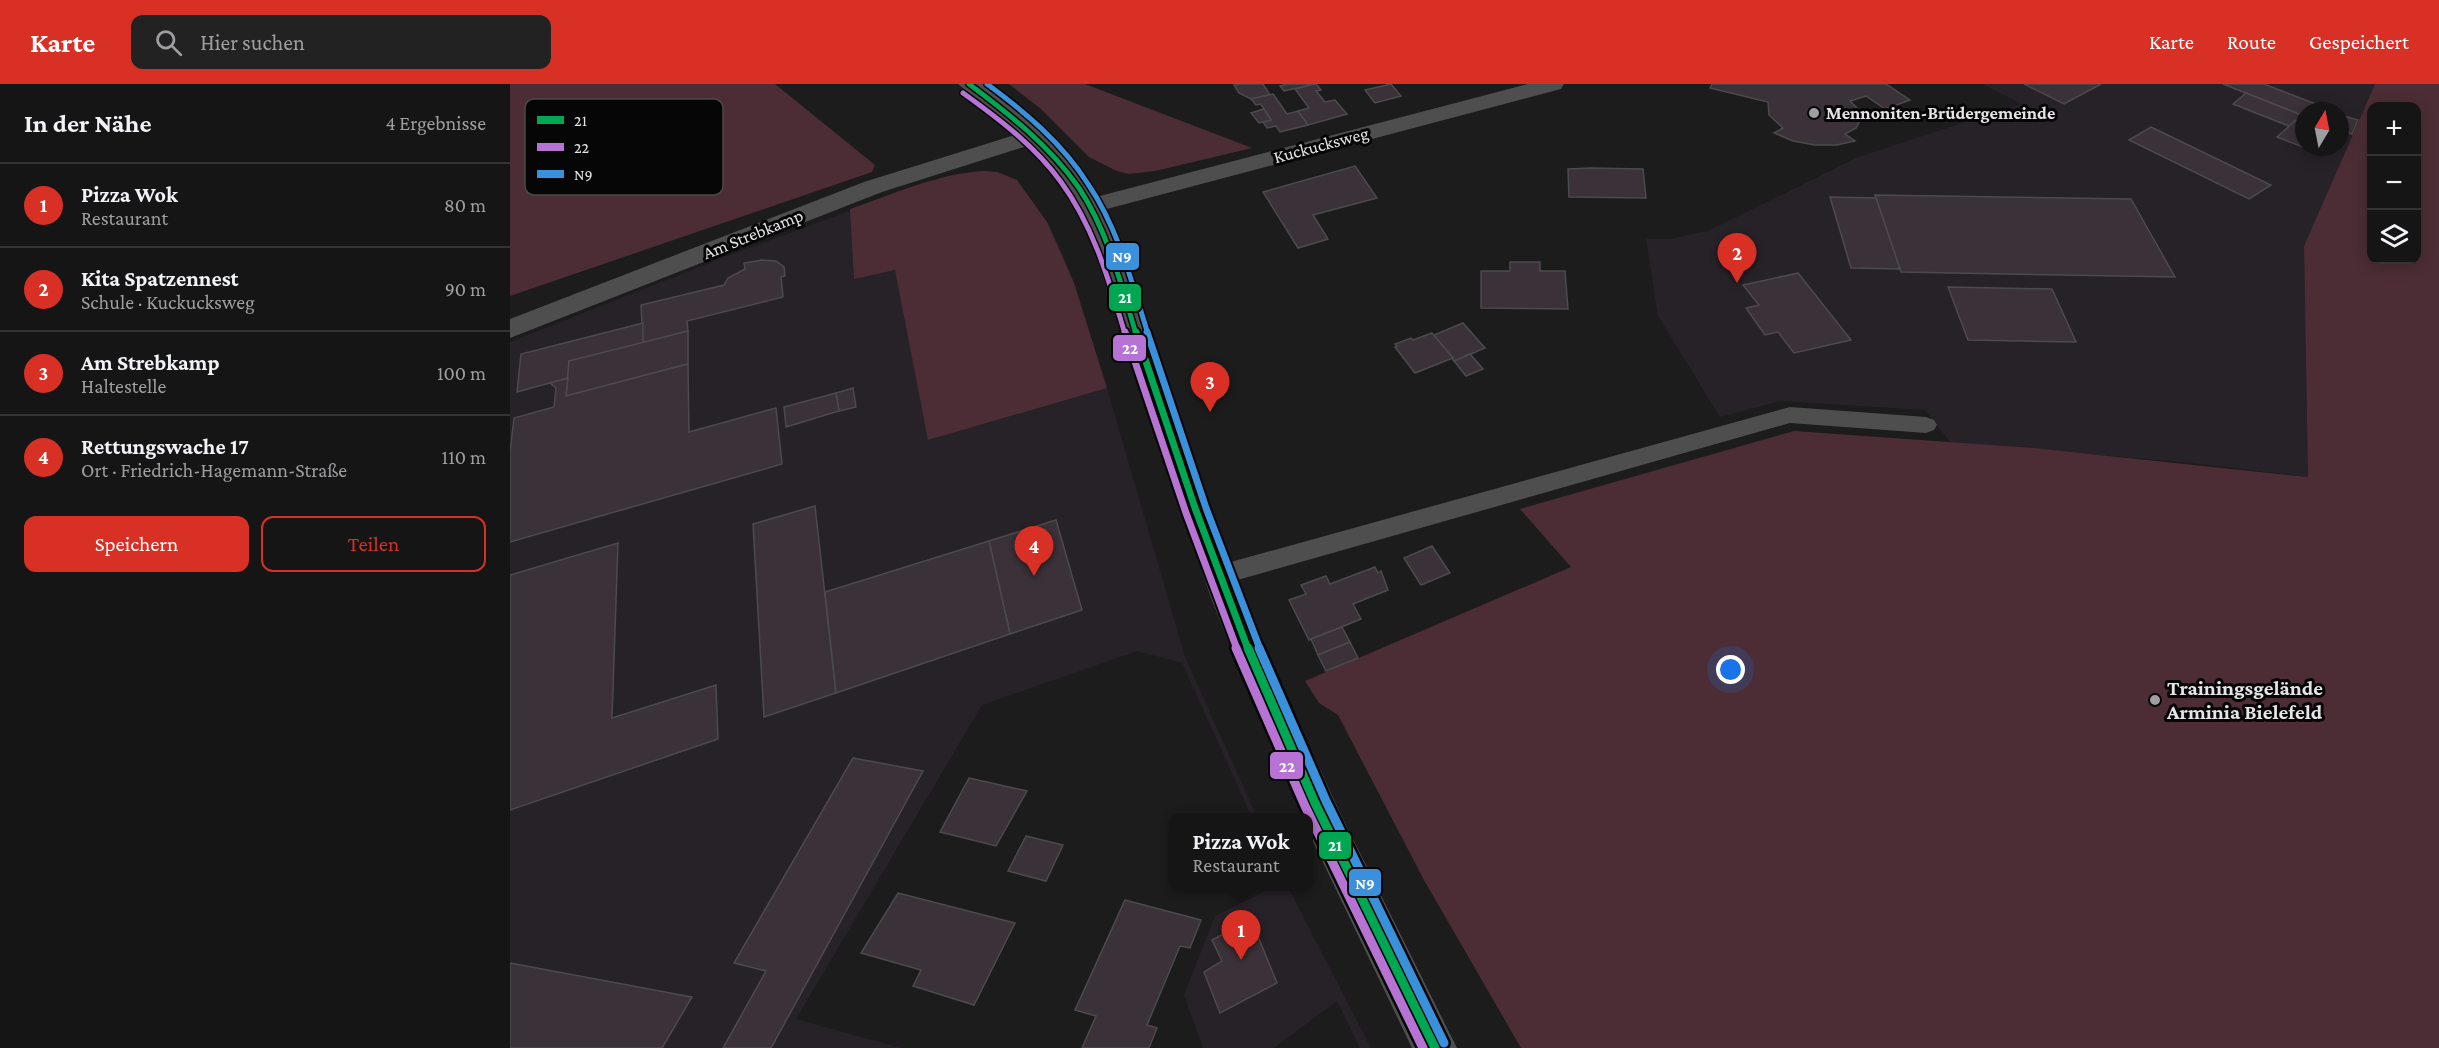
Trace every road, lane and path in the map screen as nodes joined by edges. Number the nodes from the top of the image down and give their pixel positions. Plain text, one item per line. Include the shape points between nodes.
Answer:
1 (969, 84) edge
2 (1552, 84) edge
3 (1034, 136) junction
4 (1089, 206) junction
5 (510, 329) edge
6 (1926, 425) dead end
7 (1220, 576) junction
8 (1435, 1048) edge

1 - 3 street
2 - 4 street, Kuckucksweg
3 - 4 street
3 - 5 street, Am Strebkamp via 873,187
4 - 7 street via 1105,242
6 - 7 lane via 1790,415
7 - 8 street via 1291,750

